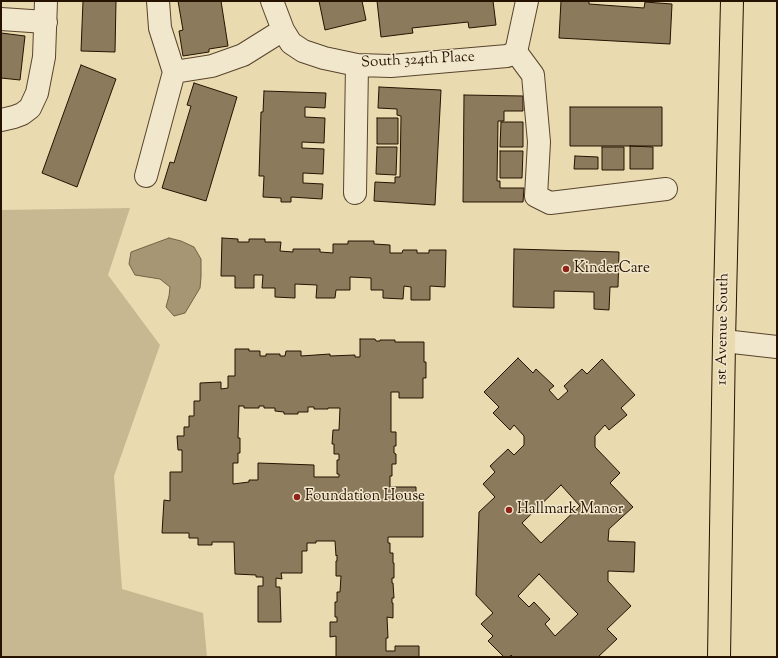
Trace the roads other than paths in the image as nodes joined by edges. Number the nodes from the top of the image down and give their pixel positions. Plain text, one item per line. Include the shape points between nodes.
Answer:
1 (158, 1) edge
2 (272, 1) edge
3 (527, 1) edge
4 (732, 1) edge
5 (46, 11) edge
6 (1, 19) edge
7 (282, 30) junction
8 (516, 52) junction
9 (357, 65) junction
10 (174, 72) junction
11 (1, 120) edge
12 (146, 176) dead end
13 (666, 189) dead end
14 (355, 193) dead end
15 (724, 341) junction
16 (777, 347) edge
17 (719, 657) edge

1 - 10 street via 160,28
2 - 7 street
3 - 8 street
4 - 15 main road, 1st Avenue South
5 - 6 street
5 - 11 street via 42,71 37,93 30,108 22,114
7 - 9 street, South 324th Place via 291,43 303,51
7 - 10 street via 243,55 212,66
8 - 9 street, South 324th Place via 507,56 399,65
8 - 13 street via 533,75 539,142 536,196 550,203
9 - 14 street
10 - 12 street
15 - 16 street
15 - 17 main road, 1st Avenue South

